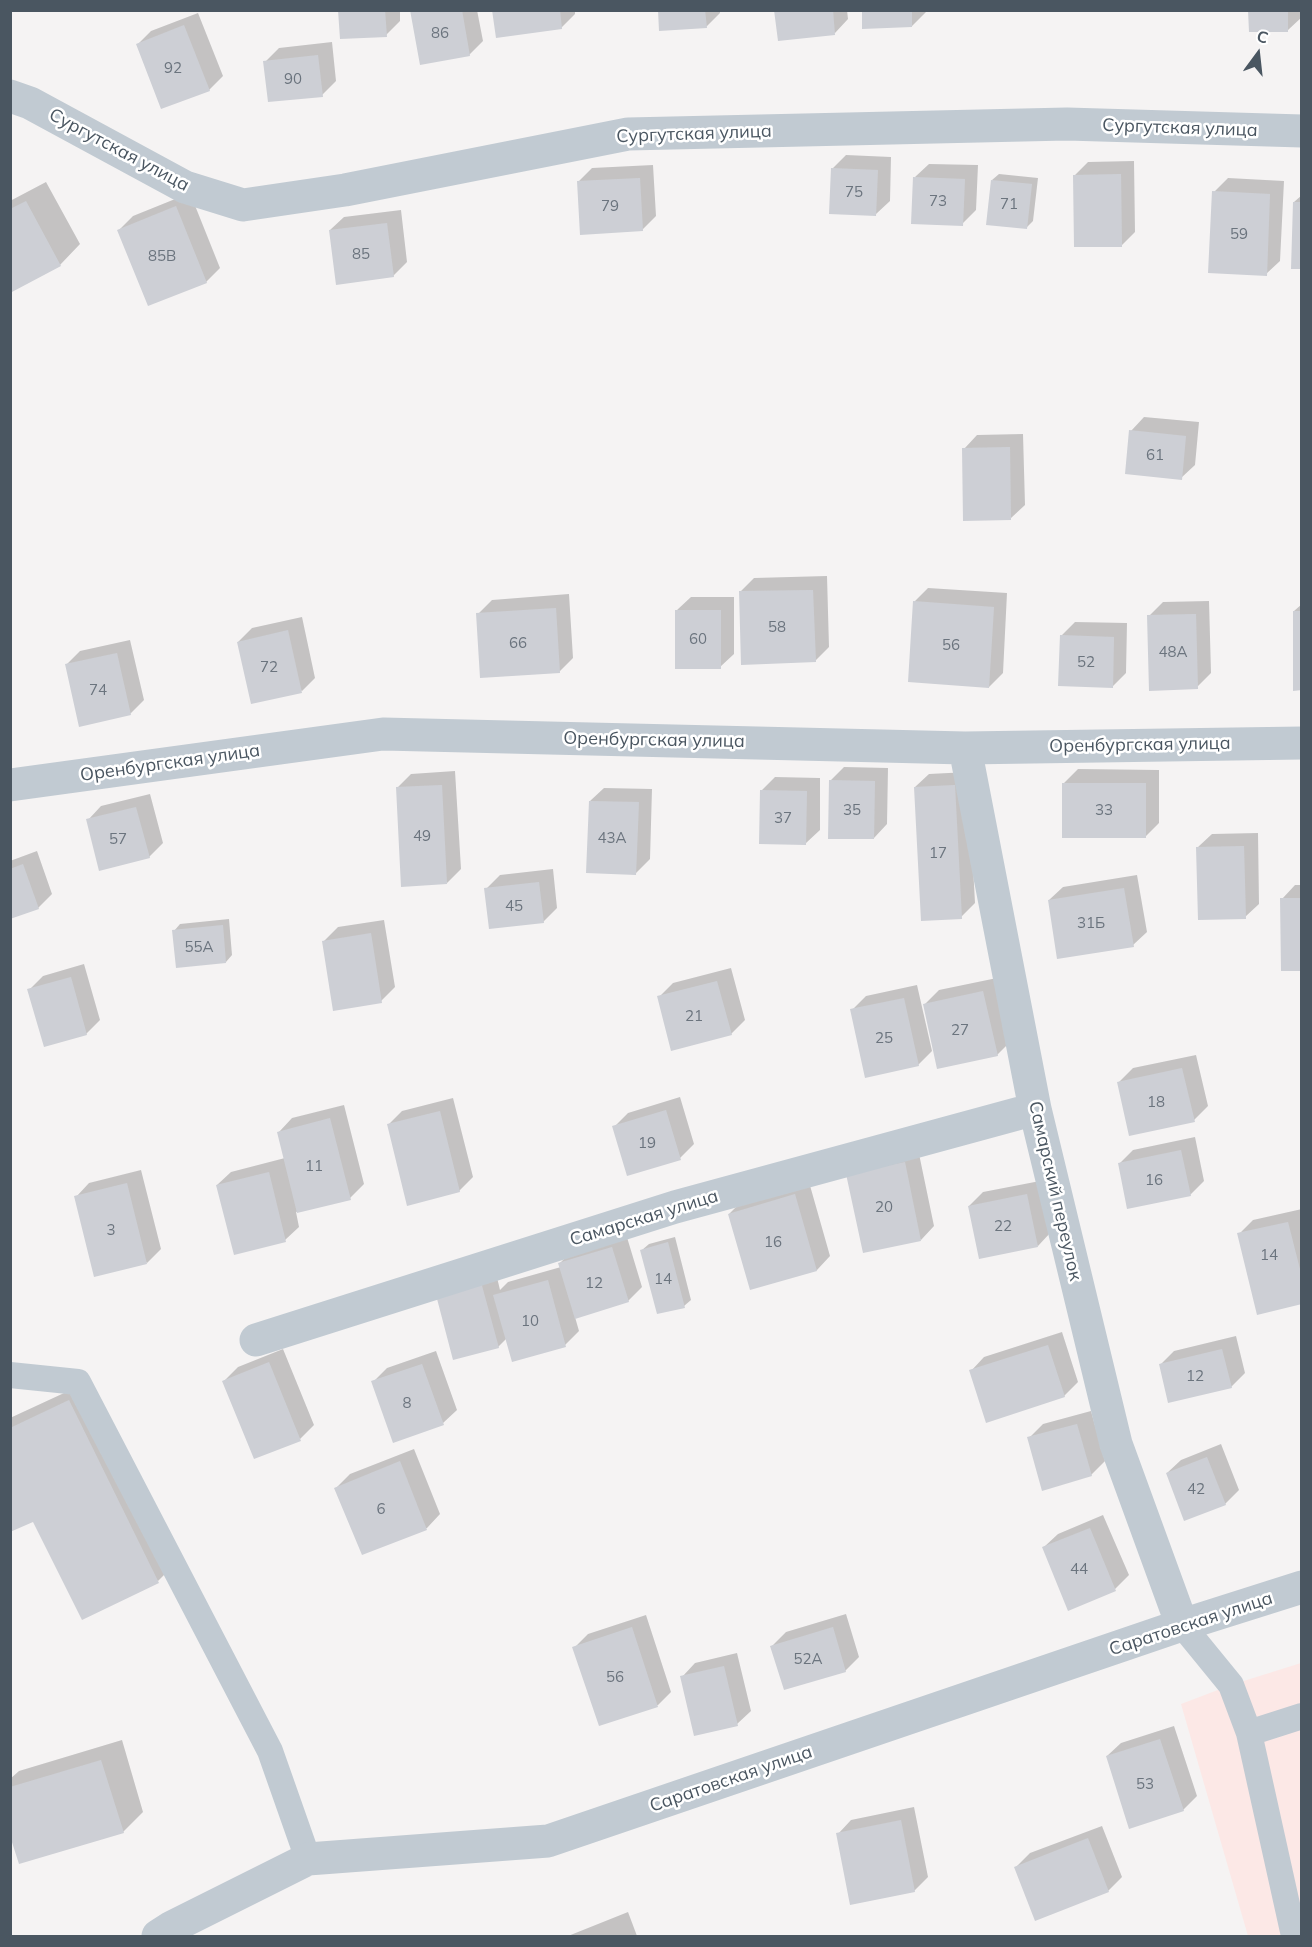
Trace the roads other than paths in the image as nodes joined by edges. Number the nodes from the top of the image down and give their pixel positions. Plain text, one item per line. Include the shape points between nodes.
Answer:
1 (10, 96) edge
2 (1302, 131) edge
3 (1302, 743) edge
4 (965, 748) junction
5 (10, 785) edge
6 (1035, 1108) junction
7 (256, 1340) dead end
8 (10, 1375) edge
9 (1302, 1587) edge
10 (1182, 1625) junction
11 (1302, 1716) edge
12 (1249, 1732) junction
13 (308, 1859) junction
14 (158, 1936) edge
15 (1294, 1936) edge

1 - 2 street, Сургутская улица via 30,103 185,187 243,206 345,190 628,134 1067,124
3 - 4 street, Оренбургская улица
4 - 5 street, Оренбургская улица via 383,734
4 - 6 street, Самарский переулок
6 - 7 street, Самарская улица via 675,1207
6 - 10 street, Самарский переулок via 1116,1444
8 - 13 lane via 78,1382 270,1750
9 - 10 street, Саратовская улица
10 - 12 lane via 1231,1685
10 - 13 street, Саратовская улица via 548,1841
11 - 12 lane
12 - 15 lane
13 - 14 street, Саратовская улица

